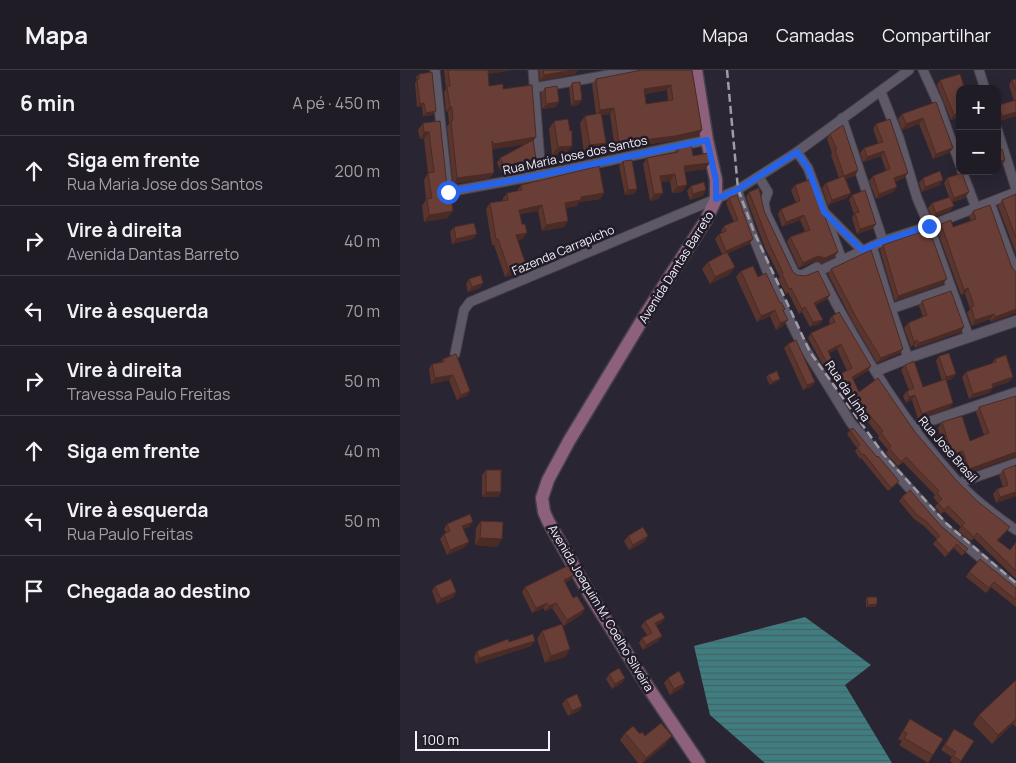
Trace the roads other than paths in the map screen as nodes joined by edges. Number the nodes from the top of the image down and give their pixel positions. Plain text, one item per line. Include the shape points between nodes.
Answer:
1 (435, 70) edge
2 (532, 70) edge
3 (636, 70) edge
4 (696, 70) edge
5 (909, 70) edge
6 (923, 70) edge
7 (979, 70) edge
8 (984, 85) edge
9 (534, 88) junction
10 (881, 92) junction
11 (842, 118) junction
12 (997, 130) edge
13 (707, 140) junction
14 (797, 152) junction
15 (956, 154) edge
16 (541, 175) junction
17 (964, 175) edge
18 (758, 177) junction
19 (737, 190) junction
20 (1016, 191) edge
21 (716, 199) junction
22 (990, 203) junction
23 (976, 208) junction
24 (824, 212) junction
25 (929, 226) junction
26 (883, 241) junction
27 (872, 246) junction
28 (862, 250) junction
29 (842, 260) junction
30 (820, 271) junction
31 (1016, 273) edge
32 (951, 288) junction
33 (891, 309) junction
34 (1016, 321) edge
35 (969, 337) junction
36 (454, 354) edge
37 (908, 358) junction
38 (876, 371) junction
39 (1016, 392) edge
40 (597, 395) joint
41 (913, 427) junction
42 (1016, 464) edge
43 (958, 483) junction
44 (1016, 530) edge
45 (1016, 588) edge
46 (699, 763) edge

1 - 16 street, Rua Maria Jose dos Santos via 448,192
2 - 9 street
3 - 9 street
4 - 13 main road, Avenida Dantas Barreto
5 - 10 street
6 - 15 street
7 - 8 street
9 - 16 street
10 - 11 street
10 - 25 street
11 - 14 street
11 - 26 street
12 - 20 street
13 - 16 street, Rua Maria Jose dos Santos
13 - 21 main road, Avenida Dantas Barreto via 716,180
14 - 18 street
14 - 24 street via 808,168
17 - 23 street
18 - 19 street
18 - 30 street via 768,192 764,203 766,213 795,274 817,267
19 - 21 street
19 - 45 street, Rua da Linha via 773,286 799,339 851,423 943,526
20 - 22 street
21 - 36 street, Fazenda Carrapicho via 470,302 464,310
21 - 40 main road, Avenida Dantas Barreto
22 - 23 street
22 - 31 street
23 - 25 street
24 - 28 street
24 - 29 street
25 - 26 street
25 - 32 street
26 - 27 street
27 - 28 street
27 - 33 street
28 - 29 street
29 - 30 street
30 - 38 street, Rua Jose Brasil
32 - 33 street
32 - 35 street
33 - 37 street
34 - 35 street
35 - 37 street
37 - 38 street
38 - 41 street, Rua Jose Brasil
39 - 41 street
40 - 46 main road, Avenida Joaquim M. Coelho Silveira via 548,480 542,498 544,512 590,595
41 - 43 street, Rua Jose Brasil
42 - 43 street
43 - 44 street, Rua Jose Brasil

